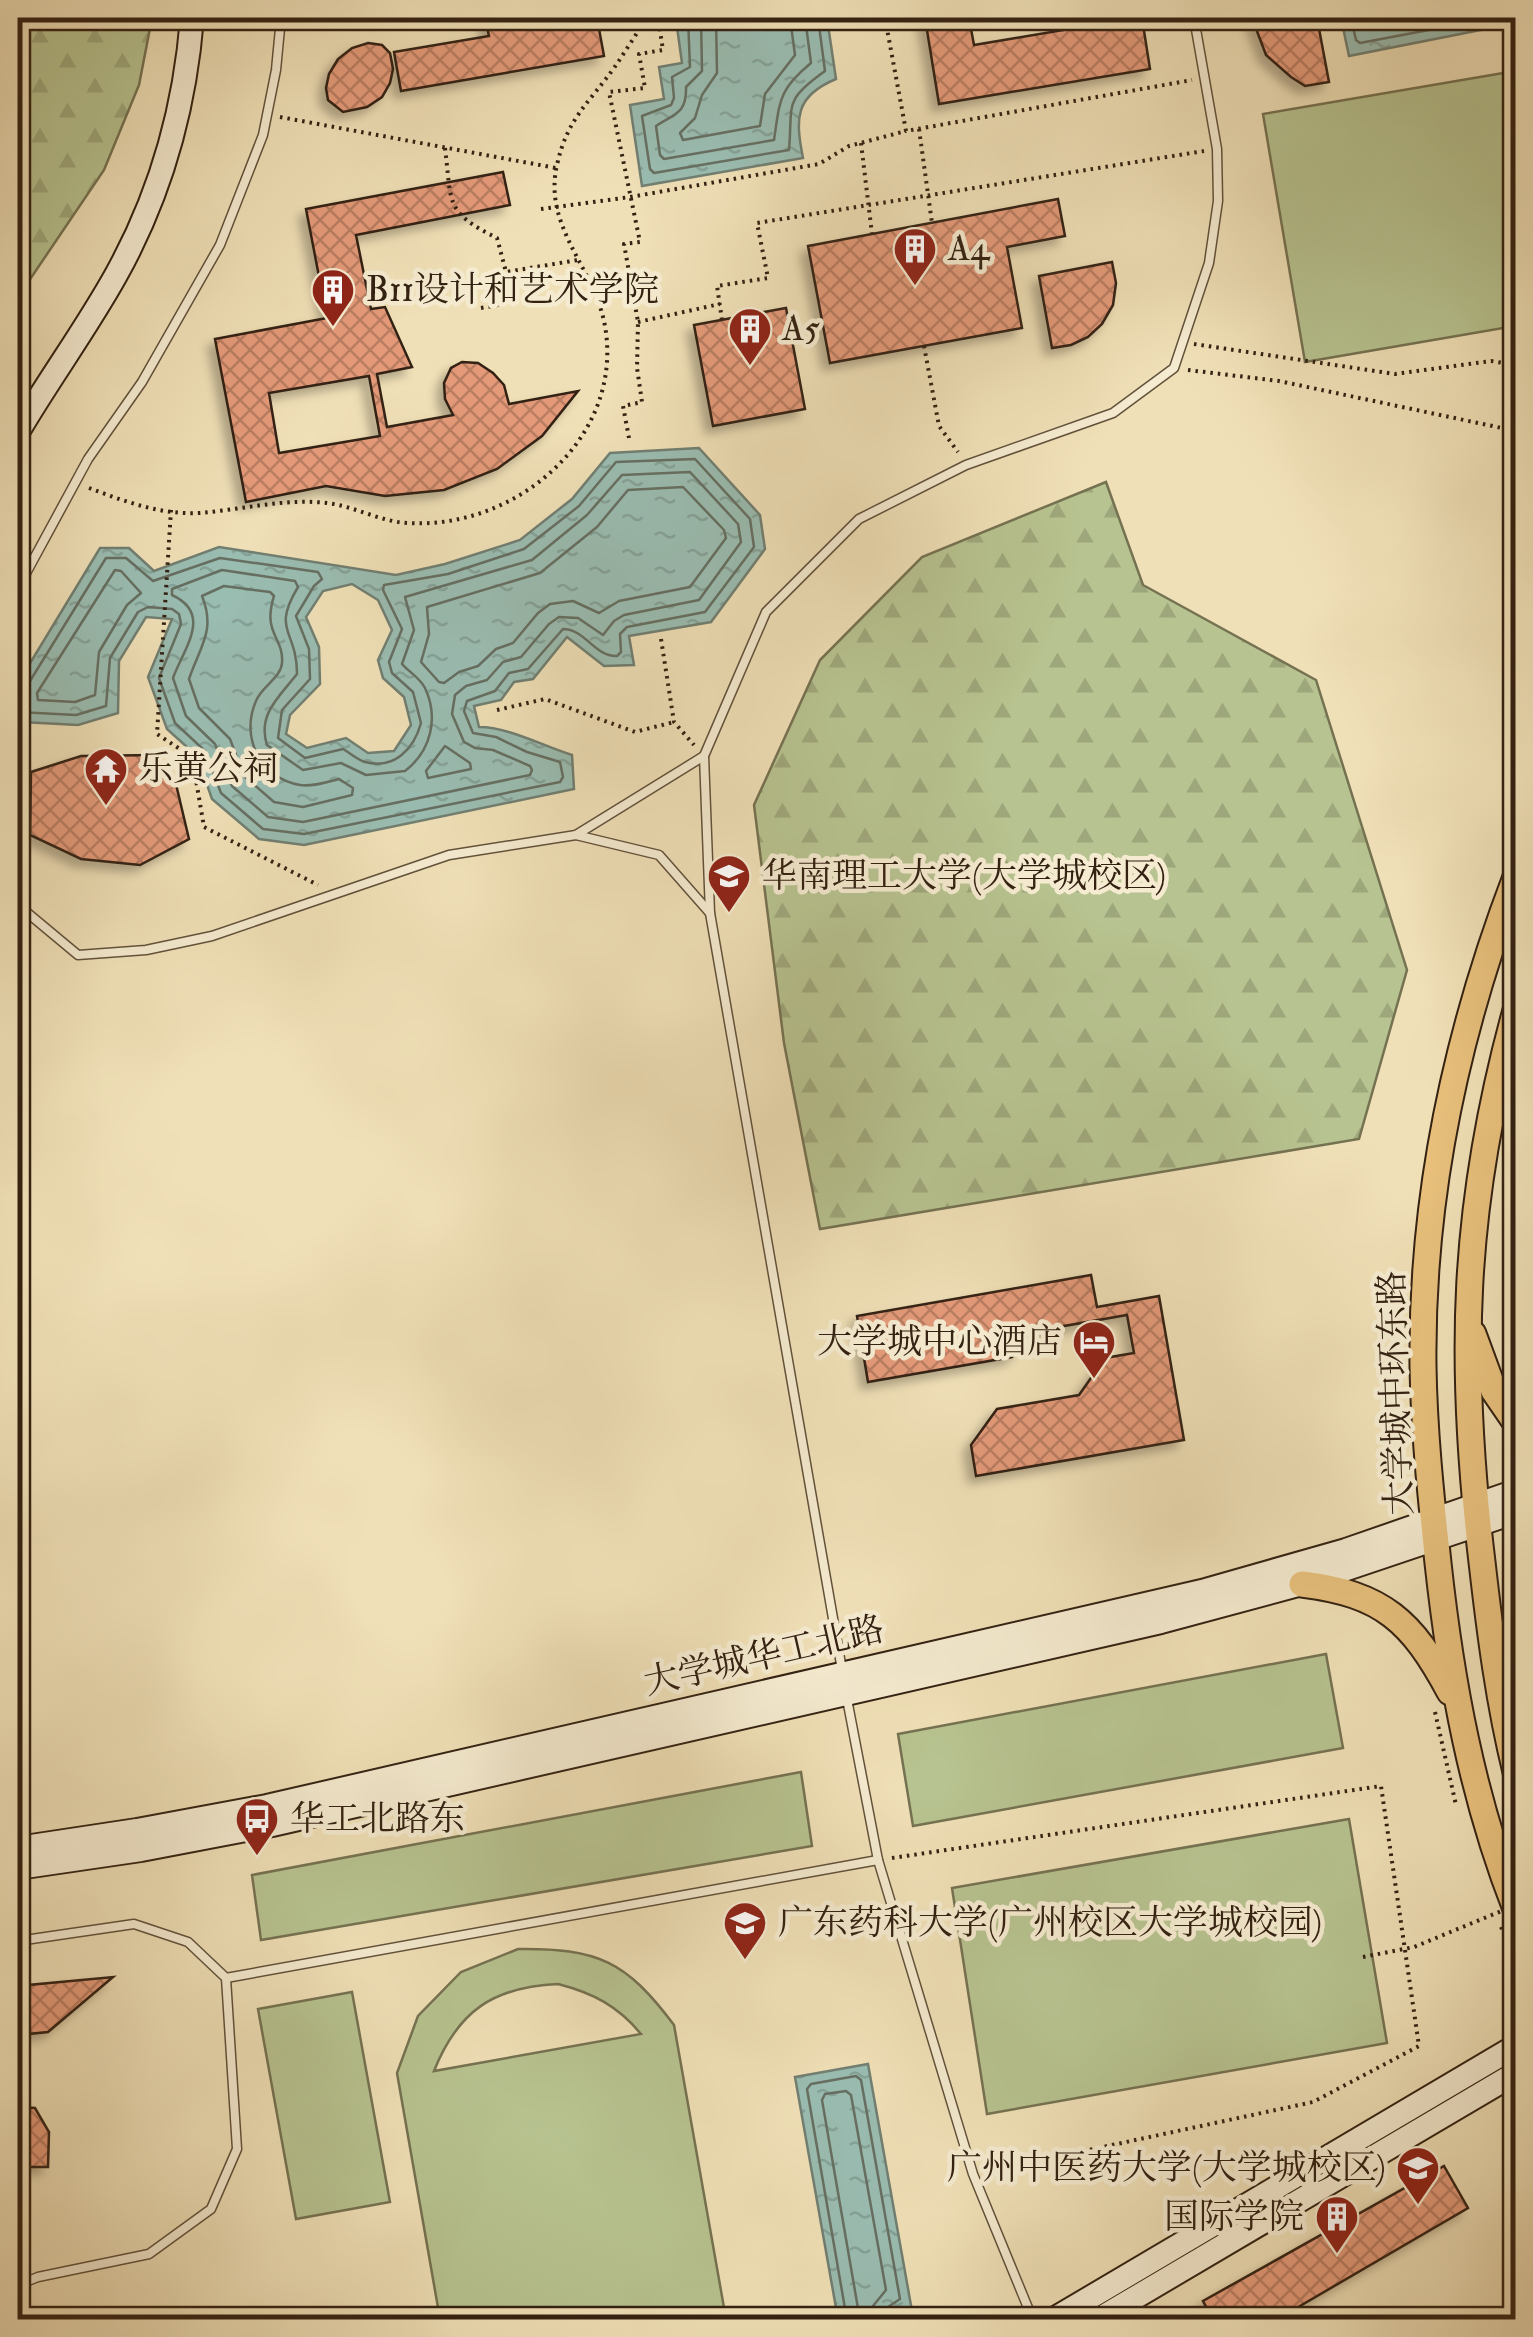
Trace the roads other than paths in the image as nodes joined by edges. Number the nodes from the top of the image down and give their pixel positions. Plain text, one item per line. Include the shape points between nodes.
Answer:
1 (192, 18) edge
2 (282, 18) edge
3 (1194, 18) edge
4 (18, 432) edge
5 (18, 588) edge
6 (704, 756) junction
7 (576, 835) junction
8 (1516, 877) edge
9 (18, 905) edge
10 (710, 914) junction
11 (1516, 1010) edge
12 (1466, 1311) junction
13 (1516, 1424) edge
14 (1516, 1491) edge
15 (1516, 1512) edge
16 (1476, 1516) junction
17 (1435, 1531) junction
18 (1302, 1584) junction
19 (845, 1684) junction
20 (1458, 1706) junction
21 (1516, 1772) edge
22 (18, 1848) edge
23 (878, 1860) junction
24 (18, 1868) edge
25 (1516, 1907) edge
26 (18, 1941) edge
27 (226, 1978) junction
28 (1516, 2046) edge
29 (1516, 2073) edge
30 (18, 2285) edge
31 (1032, 2320) edge
32 (1052, 2320) edge
33 (1097, 2320) edge

1 - 4 main road via 180,106 145,216
2 - 5 lane via 263,135 220,245 142,382 88,459
3 - 6 lane via 1217,149 1218,201 1209,263 1174,368 1113,414 966,464 860,519 766,612
6 - 7 lane
6 - 10 lane
7 - 9 lane via 449,855 212,936 146,950 78,955
7 - 10 lane via 659,855
8 - 17 main road, 大学城中环东路 via 1462,1042 1435,1179 1423,1338
10 - 19 lane
11 - 12 main road, 大学城中环东路 via 1480,1168
12 - 13 main road via 1494,1391
12 - 16 main road, 大学城中环东路
14 - 16 main road, 大学城华工北路
15 - 16 main road, 大学城华工北路
16 - 17 main road, 大学城华工北路
16 - 21 main road, 大学城中环东路
17 - 18 main road, 大学城华工北路
17 - 19 main road, 大学城华工北路
17 - 20 main road, 大学城中环东路
18 - 19 main road, 大学城华工北路 via 1160,1622
18 - 20 main road via 1358,1594 1396,1616
19 - 22 main road, 大学城华工北路 via 267,1806
19 - 23 lane
19 - 24 main road, 大学城华工北路 via 255,1829
20 - 25 main road, 大学城中环东路 via 1486,1830
23 - 27 lane
23 - 31 lane via 973,2174
26 - 27 lane via 134,1924 188,1942
27 - 30 lane via 237,2149 212,2209 148,2254
28 - 32 main road
29 - 33 main road

